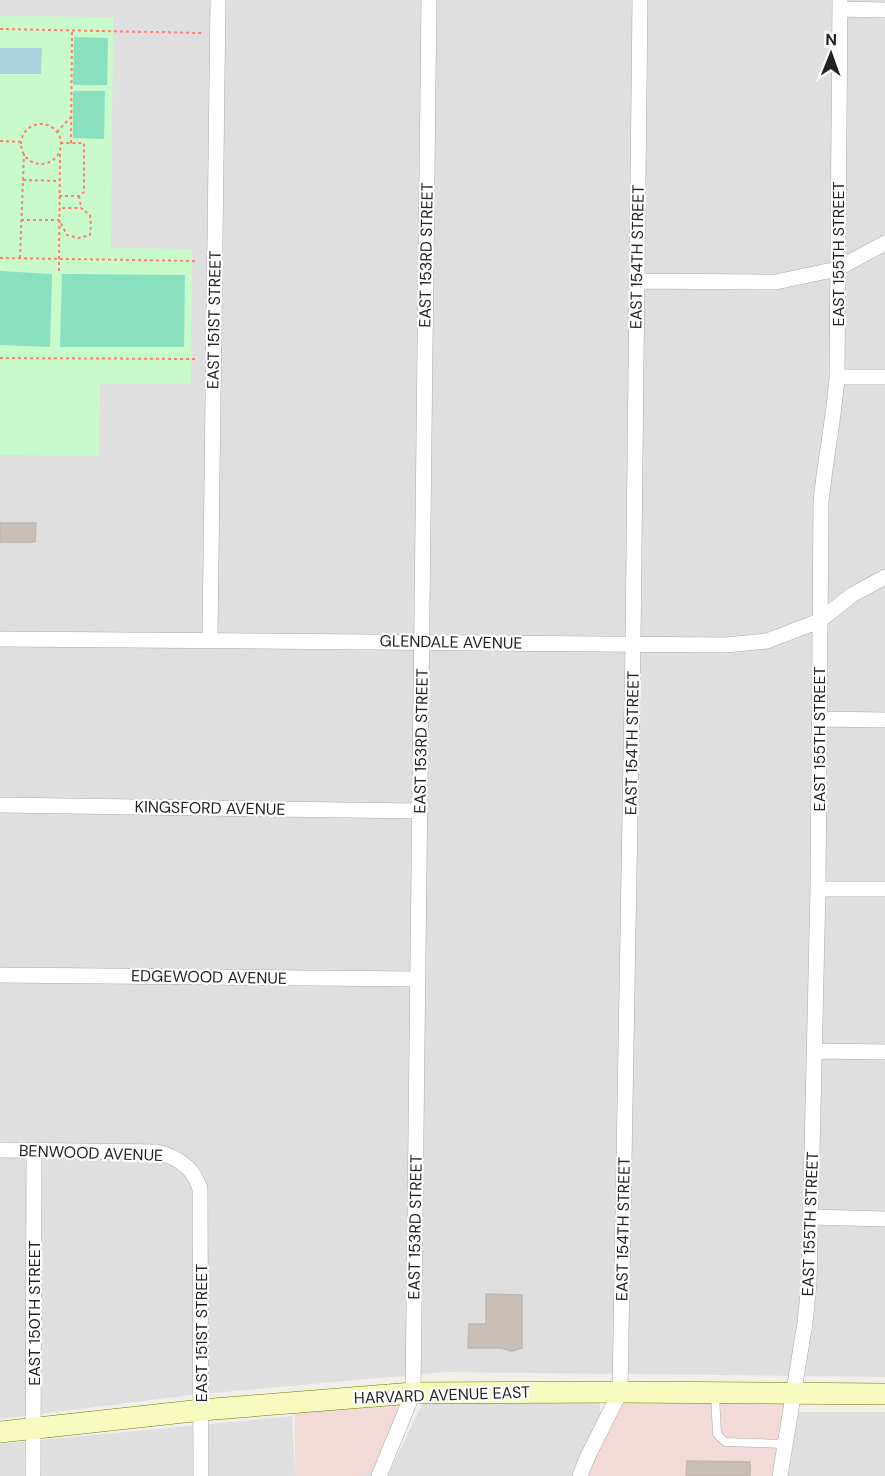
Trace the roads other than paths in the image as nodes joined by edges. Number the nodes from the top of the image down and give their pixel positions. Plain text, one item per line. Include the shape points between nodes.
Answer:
1 (218, 0) edge
2 (429, 0) edge
3 (640, 0) edge
4 (840, 5) edge
5 (885, 10) edge
6 (885, 243) edge
7 (837, 269) junction
8 (636, 281) junction
9 (837, 377) junction
10 (885, 377) edge
11 (885, 577) edge
12 (819, 621) junction
13 (0, 639) edge
14 (210, 639) junction
15 (423, 641) junction
16 (633, 643) junction
17 (819, 719) junction
18 (885, 720) edge
19 (0, 805) edge
20 (420, 811) junction
21 (818, 889) junction
22 (885, 889) edge
23 (0, 975) edge
24 (418, 979) junction
25 (815, 1051) junction
26 (885, 1052) edge
27 (0, 1150) edge
28 (34, 1150) junction
29 (200, 1189) joint
30 (811, 1218) junction
31 (885, 1219) edge
32 (620, 1392) junction
33 (715, 1392) junction
34 (413, 1393) junction
35 (792, 1393) junction
36 (885, 1394) edge
37 (202, 1410) junction
38 (34, 1428) junction
39 (0, 1432) edge
40 (785, 1444) junction
41 (33, 1476) edge
42 (201, 1476) edge
43 (379, 1476) edge
44 (580, 1476) edge
45 (780, 1476) edge

1 - 14 street, EAST 151ST STREET
2 - 15 street, EAST 153RD STREET
3 - 8 street, EAST 154TH STREET
4 - 5 street
4 - 7 street, EAST 155TH STREET
6 - 7 street
7 - 8 street via 776,282
7 - 9 street, EAST 155TH STREET
8 - 16 street, EAST 154TH STREET
9 - 10 street
9 - 12 street, EAST 155TH STREET via 821,502
11 - 12 street, GLENDALE AVENUE via 852,595
12 - 16 street, GLENDALE AVENUE via 767,641 726,645
12 - 17 street, EAST 155TH STREET
13 - 14 street, GLENDALE AVENUE
14 - 15 street, GLENDALE AVENUE
15 - 16 street, GLENDALE AVENUE
15 - 20 street, EAST 153RD STREET
16 - 32 street, EAST 154TH STREET
17 - 18 street
17 - 21 street, EAST 155TH STREET
19 - 20 street, KINGSFORD AVENUE
20 - 24 street, EAST 153RD STREET
21 - 22 street
21 - 25 street, EAST 155TH STREET
23 - 24 street, EDGEWOOD AVENUE
24 - 34 street, EAST 153RD STREET
25 - 26 street
25 - 30 street, EAST 155TH STREET
27 - 28 street, BENWOOD AVENUE
28 - 29 street, BENWOOD AVENUE via 172,1155 187,1166
28 - 38 street, EAST 150TH STREET
29 - 37 street, EAST 151ST STREET
30 - 31 street
30 - 35 street, EAST 155TH STREET via 805,1323
32 - 33 main road, HARVARD AVENUE EAST
32 - 34 main road, HARVARD AVENUE EAST
32 - 44 street, EAST 154TH STREET
33 - 35 main road, HARVARD AVENUE EAST
33 - 40 lane via 717,1434 725,1442
34 - 37 main road, HARVARD AVENUE EAST
34 - 43 street, EAST 153RD STREET
35 - 36 main road, HARVARD AVENUE EAST
35 - 40 street, EAST 155TH STREET
37 - 38 main road, HARVARD AVENUE EAST
37 - 42 street, EAST 151ST STREET
38 - 39 main road, HARVARD AVENUE EAST
38 - 41 street, EAST 150TH STREET
40 - 45 street, EAST 155TH STREET

